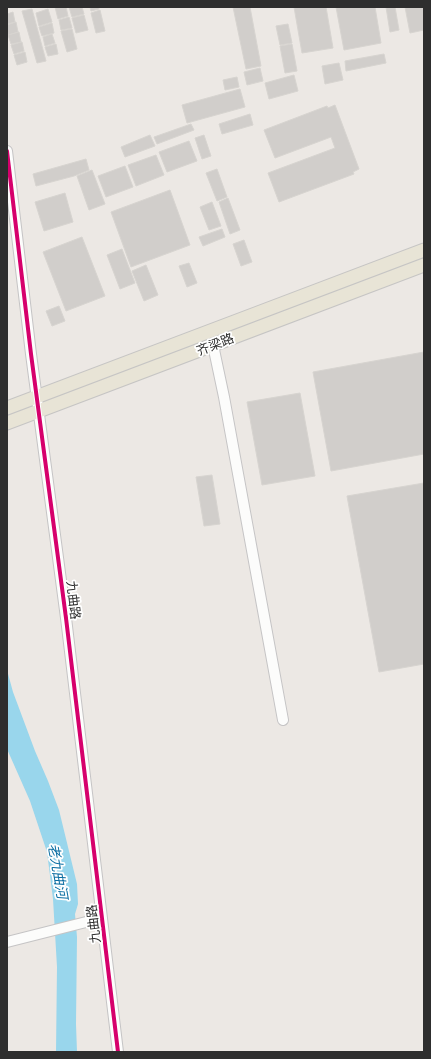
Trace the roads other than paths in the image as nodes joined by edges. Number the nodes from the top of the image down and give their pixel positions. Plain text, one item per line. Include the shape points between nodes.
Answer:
1 (7, 151) edge
2 (424, 250) edge
3 (424, 265) edge
4 (213, 345) junction
5 (36, 397) junction
6 (7, 408) edge
7 (38, 411) junction
8 (7, 423) edge
9 (283, 720) dead end
10 (102, 918) junction
11 (7, 942) edge
12 (118, 1052) edge

1 - 5 street, 九曲路
2 - 5 main road, 齐梁路
3 - 4 main road, 齐梁路
4 - 7 main road, 齐梁路
4 - 9 street
5 - 6 main road, 齐梁路
5 - 7 street, 九曲路
7 - 8 main road, 齐梁路
7 - 10 street, 九曲路
10 - 11 street
10 - 12 street, 九曲路

